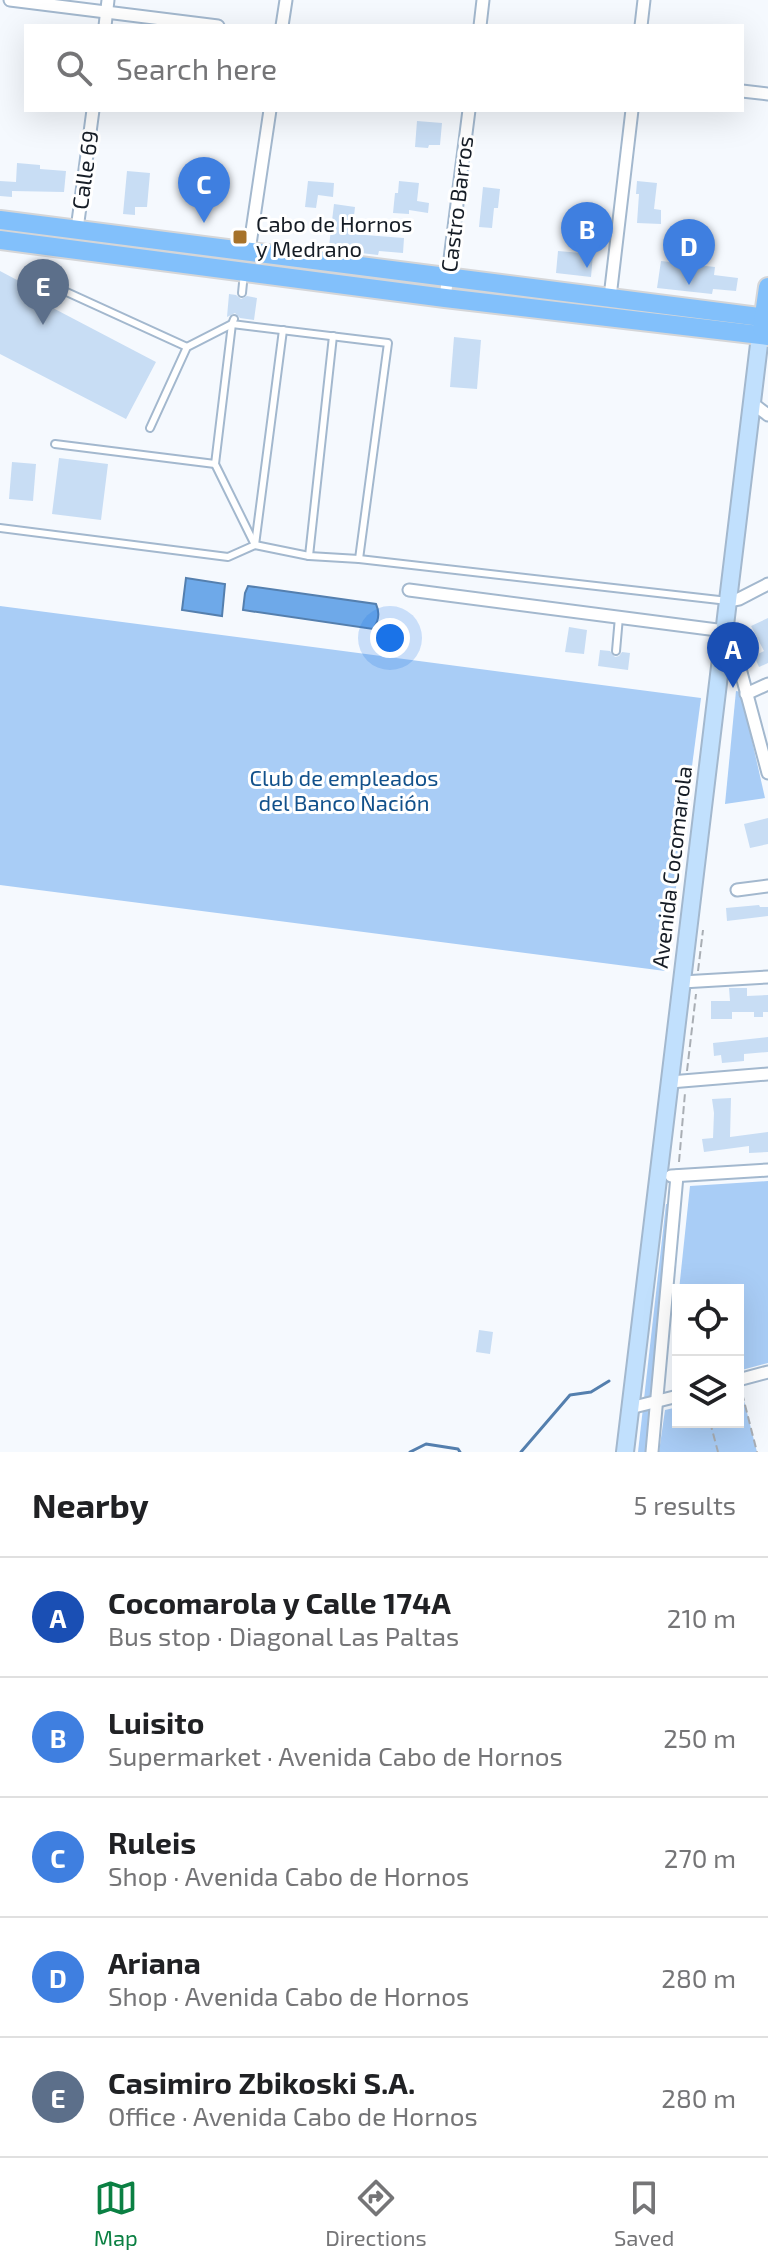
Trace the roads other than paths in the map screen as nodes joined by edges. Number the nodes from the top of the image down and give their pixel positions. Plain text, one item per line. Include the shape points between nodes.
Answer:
1 (10, 0) edge
2 (286, 0) edge
3 (483, 0) edge
4 (644, 0) edge
5 (108, 6) edge
6 (207, 24) edge
7 (282, 24) edge
8 (480, 24) edge
9 (641, 24) edge
10 (744, 91) edge
11 (768, 94) edge
12 (93, 112) edge
13 (270, 112) edge
14 (469, 112) edge
15 (632, 112) edge
16 (0, 220) edge
17 (77, 229) junction
18 (0, 240) edge
19 (249, 251) junction
20 (244, 271) junction
21 (447, 276) junction
22 (768, 287) edge
23 (60, 289) dead end
24 (242, 293) dead end
25 (610, 297) junction
26 (445, 298) junction
27 (233, 322) junction
28 (765, 327) edge
29 (283, 330) junction
30 (333, 336) junction
31 (187, 347) junction
32 (752, 403) junction
33 (768, 415) edge
34 (150, 428) dead end
35 (55, 444) dead end
36 (215, 464) junction
37 (0, 528) edge
38 (255, 545) junction
39 (309, 556) junction
40 (359, 559) junction
41 (768, 584) edge
42 (409, 590) dead end
43 (728, 601) junction
44 (619, 617) junction
45 (725, 631) junction
46 (616, 651) dead end
47 (768, 684) edge
48 (746, 694) junction
49 (768, 773) edge
50 (768, 886) edge
51 (737, 890) dead end
52 (768, 977) edge
53 (682, 982) junction
54 (768, 1074) edge
55 (670, 1082) junction
56 (768, 1170) edge
57 (677, 1176) junction
58 (658, 1177) junction
59 (768, 1372) edge
60 (744, 1378) edge
61 (672, 1397) edge
62 (657, 1401) junction
63 (630, 1408) junction
64 (625, 1452) edge
65 (652, 1452) edge

1 - 5 street
2 - 7 street
3 - 8 street
4 - 9 street
5 - 6 street
10 - 11 street
12 - 17 street, Calle 69
13 - 19 street
14 - 21 street, Castro Barros
15 - 25 street
16 - 17 main road
17 - 19 main road
18 - 20 main road
19 - 21 main road
20 - 24 lane
20 - 26 main road
21 - 25 main road
21 - 26 street, Castro Barros
22 - 28 main road, Avenida Cocomarola
23 - 31 lane
25 - 28 main road
26 - 28 main road
27 - 29 lane
27 - 31 lane
27 - 36 lane
28 - 32 main road, Avenida Cocomarola
29 - 30 lane
29 - 38 lane
30 - 39 lane
30 - 40 lane via 388,343
31 - 34 lane
32 - 33 street
32 - 43 main road, Avenida Cocomarola
35 - 36 lane
36 - 38 lane
37 - 38 lane via 228,557
38 - 39 lane
39 - 40 lane
40 - 43 lane
41 - 43 street
42 - 44 street
43 - 45 main road, Avenida Cocomarola
44 - 45 street
44 - 46 lane
45 - 48 street via 731,635
45 - 53 main road, Avenida Cocomarola
47 - 48 street
48 - 49 street
50 - 51 street
52 - 53 street
53 - 55 main road, Avenida Cocomarola
54 - 55 street
55 - 58 main road, Avenida Cocomarola
56 - 57 street
57 - 58 street
57 - 62 street
58 - 63 main road, Avenida Cocomarola
59 - 60 street
61 - 62 street
62 - 63 street
62 - 65 street
63 - 64 main road, Avenida Cocomarola

